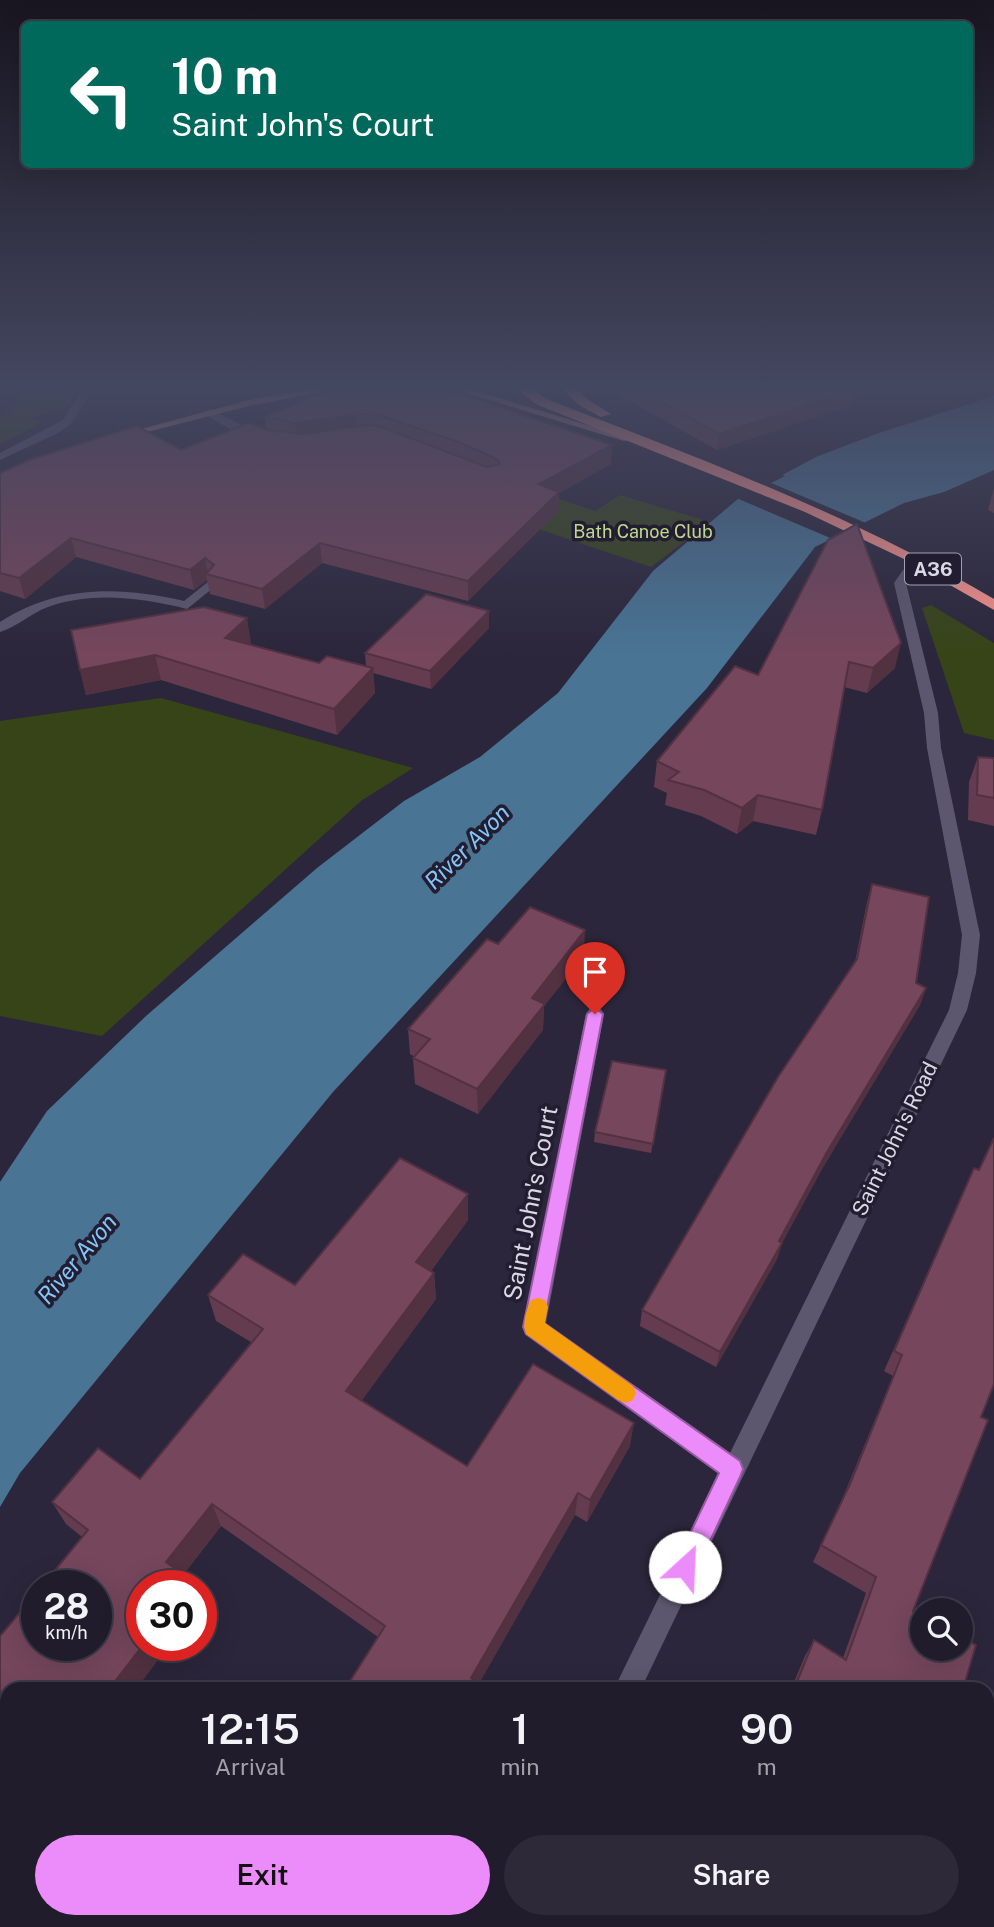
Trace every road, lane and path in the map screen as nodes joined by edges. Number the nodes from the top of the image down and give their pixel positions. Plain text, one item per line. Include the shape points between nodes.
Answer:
1 (727, 475) edge
2 (925, 564) junction
3 (209, 585) edge
4 (187, 604) junction
5 (994, 605) edge
6 (208, 611) edge
7 (0, 628) edge
8 (595, 1014) dead end
9 (732, 1469) junction
10 (630, 1682) edge

1 - 2 highway, A36
2 - 5 highway, A36
2 - 9 street, Saint John's Road via 900,583 931,713 965,897 971,935 967,973 958,1010
3 - 4 street
4 - 6 street
4 - 7 street via 147,594 108,592 61,598
8 - 9 street, Saint John's Court via 534,1327
9 - 10 street, Saint John's Road

